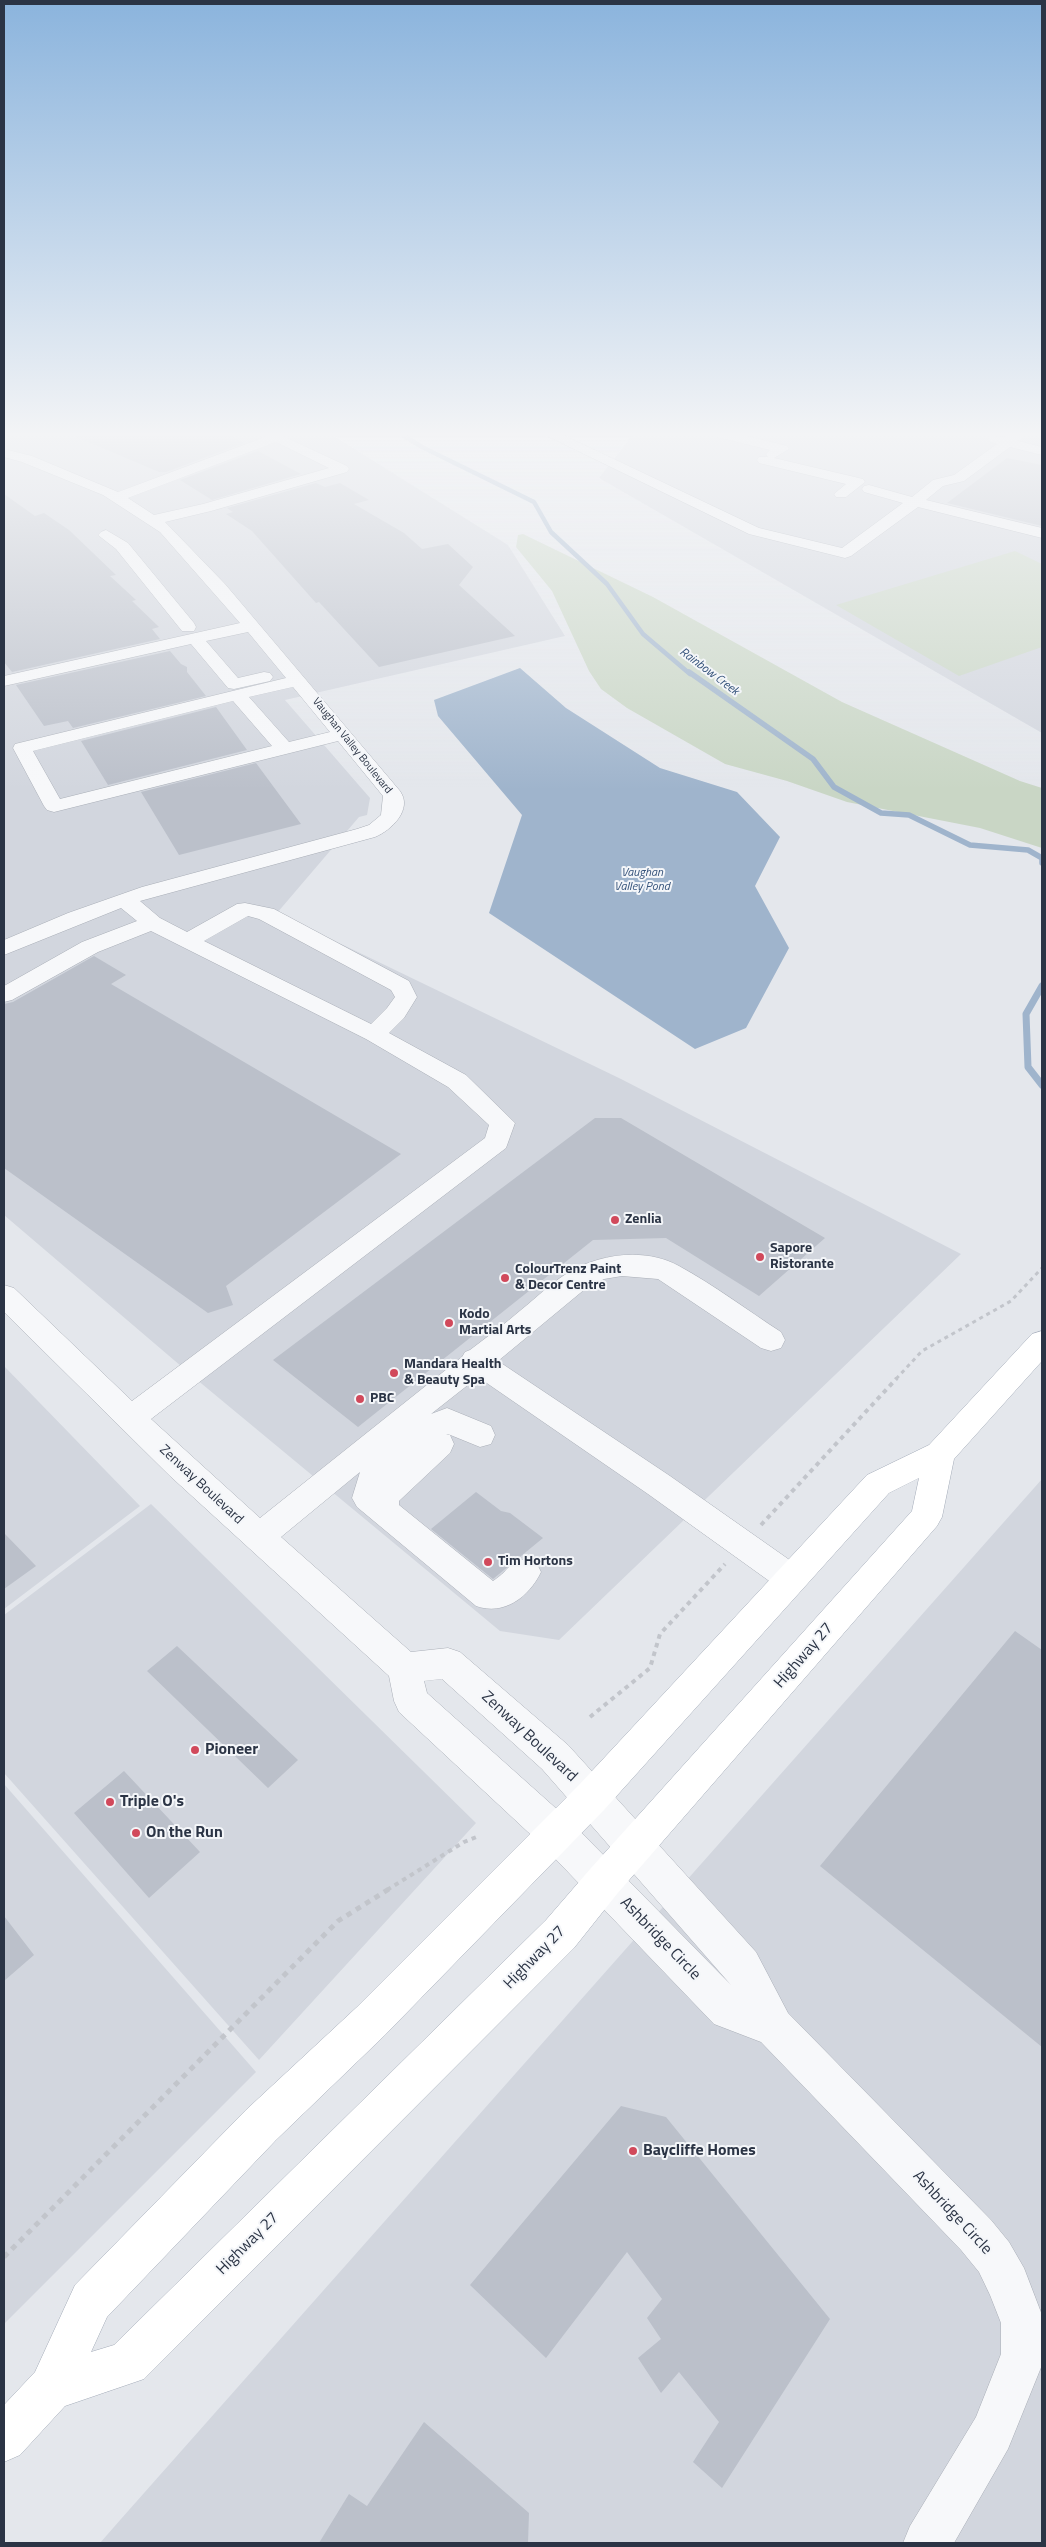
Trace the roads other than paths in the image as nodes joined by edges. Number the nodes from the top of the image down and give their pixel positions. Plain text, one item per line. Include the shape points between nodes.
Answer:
1 (127, 552) edge
2 (185, 552) edge
3 (252, 626) junction
4 (192, 632) junction
5 (294, 676) junction
6 (4, 681) edge
7 (236, 690) junction
8 (343, 734) junction
9 (4, 738) edge
10 (285, 749) junction
11 (125, 900) junction
12 (152, 923) junction
13 (188, 941) junction
14 (4, 948) edge
15 (4, 995) edge
16 (374, 1034) junction
17 (4, 1295) edge
18 (771, 1340) dead end
19 (1042, 1342) edge
20 (475, 1360) junction
21 (131, 1418) junction
22 (471, 1431) dead end
23 (940, 1454) junction
24 (258, 1538) junction
25 (525, 1572) dead end
26 (790, 1578) junction
27 (405, 1668) junction
28 (591, 1798) junction
29 (556, 1833) junction
30 (636, 1846) junction
31 (604, 1881) junction
32 (774, 2027) junction
33 (51, 2388) junction
34 (4, 2439) edge
35 (927, 2543) edge

1 - 4 street
2 - 3 street, Vaughan Valley Boulevard
3 - 4 street
3 - 5 street, Vaughan Valley Boulevard
4 - 6 street
4 - 7 street
5 - 7 street
5 - 8 street, Vaughan Valley Boulevard
7 - 9 street
7 - 10 street
7 - 10 street via 22,748 54,806
8 - 10 street
8 - 11 street, Vaughan Valley Boulevard via 393,795 394,810 376,829
11 - 12 street
11 - 14 street, Vaughan Valley Boulevard
12 - 13 street
12 - 15 street via 90,947
13 - 16 street
13 - 16 street via 245,908 266,914 401,986 406,997 396,1013
16 - 21 street via 457,1081 502,1123 497,1142
17 - 21 street, Zenway Boulevard
18 - 20 street via 668,1272 652,1266 626,1265 592,1273 579,1280
19 - 23 main road, Highway 27
20 - 24 street
20 - 26 street
21 - 24 street, Zenway Boulevard
22 - 25 street via 447,1420 429,1429 372,1479 368,1498 488,1596 504,1593
23 - 26 main road, Highway 27 via 878,1484
23 - 30 main road, Highway 27 via 926,1517
24 - 27 street, Zenway Boulevard
26 - 28 main road, Highway 27
27 - 28 street, Zenway Boulevard via 448,1663 555,1757
27 - 29 street via 412,1700
28 - 29 main road, Highway 27
28 - 30 street, Zenway Boulevard
29 - 31 street, Ashbridge Circle
29 - 33 main road, Highway 27 via 371,2021 261,2125 91,2301
30 - 31 main road, Highway 27
30 - 32 street, Ashbridge Circle via 742,1966
31 - 32 street, Ashbridge Circle via 728,2010
31 - 33 main road, Highway 27 via 560,1934 128,2363
32 - 35 street, Ashbridge Circle via 976,2235 994,2257 1023,2323 1024,2354 992,2434
33 - 34 main road, Highway 27

